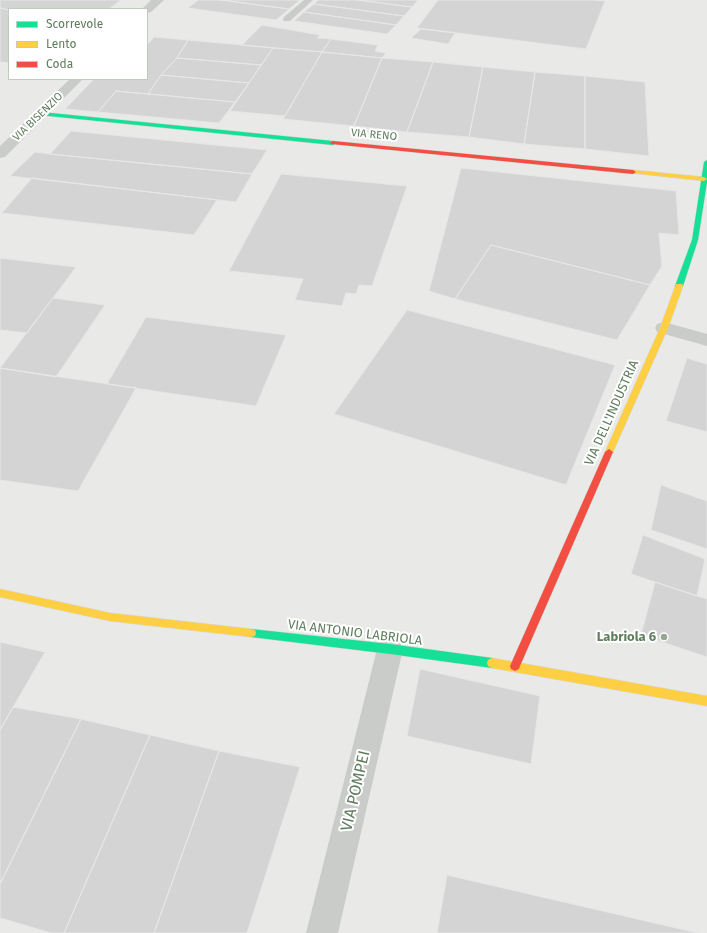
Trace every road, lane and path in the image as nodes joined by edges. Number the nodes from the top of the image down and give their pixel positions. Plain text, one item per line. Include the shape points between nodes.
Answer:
1 (158, 0) edge
2 (308, 0) edge
3 (148, 9) edge
4 (288, 19) dead end
5 (76, 80) edge
6 (41, 114) junction
7 (0, 154) edge
8 (705, 176) edge
9 (664, 328) junction
10 (707, 340) edge
11 (0, 593) edge
12 (390, 649) junction
13 (515, 666) junction
14 (707, 701) edge
15 (322, 933) edge

1 - 3 street
2 - 4 lane
5 - 6 street, VIA BISENZIO
6 - 7 street, VIA BISENZIO
6 - 8 street, VIA RENO
8 - 9 street, VIA DELL'INDUSTRIA via 695,240
9 - 10 street
9 - 13 street, VIA DELL'INDUSTRIA
11 - 12 street, VIA ANTONIO LABRIOLA via 110,617
12 - 13 street, VIA ANTONIO LABRIOLA
12 - 15 street, VIA POMPEI
13 - 14 street, VIA ANTONIO LABRIOLA

